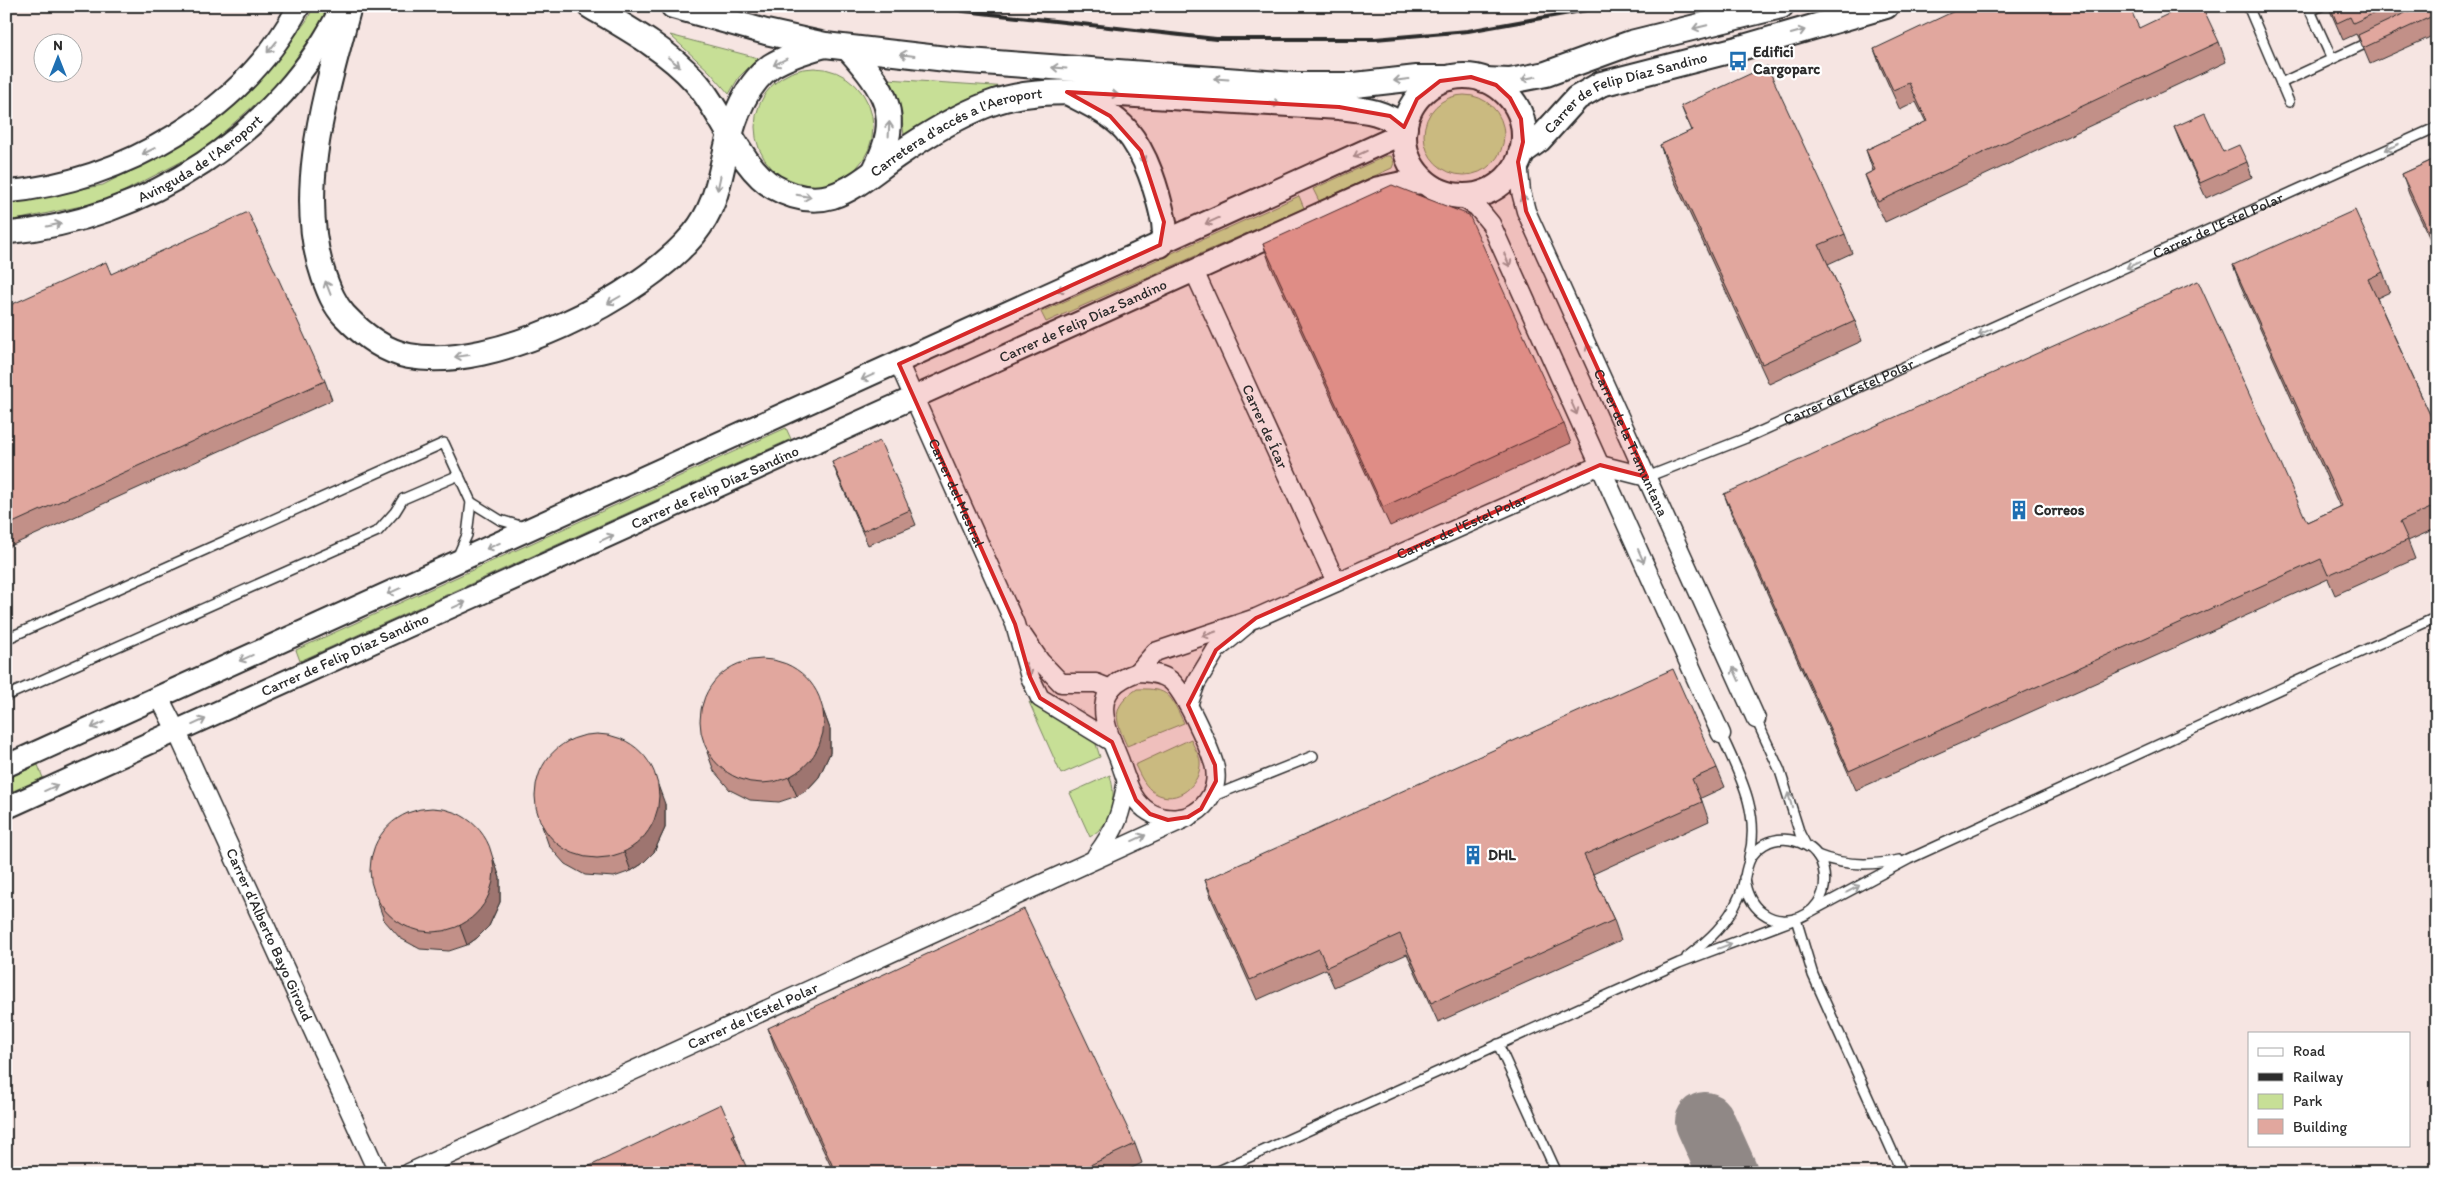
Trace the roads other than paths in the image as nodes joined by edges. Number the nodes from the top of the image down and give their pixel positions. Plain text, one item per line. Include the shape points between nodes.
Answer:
1 (299, 6) edge
2 (342, 6) edge
3 (348, 6) edge
4 (590, 6) edge
5 (673, 6) edge
6 (1781, 6) edge
7 (1886, 6) edge
8 (2248, 6) edge
9 (2321, 6) edge
10 (2309, 9) edge
11 (2376, 39) edge
12 (825, 45) junction
13 (848, 48) junction
14 (2332, 59) junction
15 (1449, 78) junction
16 (1484, 80) junction
17 (2281, 83) junction
18 (1067, 92) junction
19 (2289, 102) dead end
20 (2437, 127) edge
21 (1404, 131) junction
22 (729, 135) junction
23 (1519, 158) junction
24 (874, 174) junction
25 (1427, 183) junction
26 (6, 192) edge
27 (1458, 195) junction
28 (6, 232) edge
29 (1160, 245) junction
30 (1194, 271) junction
31 (899, 364) junction
32 (916, 398) junction
33 (1600, 465) junction
34 (458, 475) junction
35 (1647, 477) junction
36 (471, 502) junction
37 (532, 529) junction
38 (455, 564) junction
39 (1336, 582) junction
40 (2437, 617) edge
41 (1256, 618) junction
42 (1015, 624) junction
43 (6, 639) edge
44 (1138, 672) junction
45 (1111, 689) junction
46 (6, 696) edge
47 (158, 698) junction
48 (1188, 705) junction
49 (1756, 719) joint
50 (177, 732) junction
51 (1721, 734) joint
52 (1112, 742) junction
53 (1313, 756) dead end
54 (6, 766) edge
55 (1127, 780) junction
56 (1211, 797) junction
57 (6, 808) edge
58 (1188, 817) junction
59 (1806, 845) junction
60 (1818, 855) junction
61 (1095, 858) junction
62 (1909, 858) junction
63 (1749, 860) junction
64 (1744, 878) junction
65 (1810, 912) junction
66 (1796, 919) junction
67 (1679, 963) junction
68 (1498, 1044) junction
69 (378, 1173) edge
70 (409, 1173) edge
71 (1214, 1173) edge
72 (1557, 1173) edge
73 (1902, 1173) edge

1 -> 26 street, Avinguda de l'Aeroport via 283,33 238,85 187,128 116,166 60,184
28 -> 2 street, Avinguda de l'Aeroport via 95,216 140,199 166,186 228,145 287,88 327,35
22 -> 3 main road via 716,196 708,215 678,252 631,289 590,313 500,348 450,357 409,356 362,332 340,310 323,273 313,232 311,210 316,153
4 -> 22 main road, Carretera d'accés a l'Aeroport via 679,65 706,94
5 - 12 main road, Carretera d'accés a l'Aeroport via 756,30
6 -> 16 main road via 1631,43 1546,74 1510,81
23 -> 7 main road, Carrer de Felip Díaz Sandino via 1577,98 1601,84
8 - 17 lane
9 - 10 lane
10 - 14 lane
11 - 14 lane
12 - 13 main road, Carretera d'accés a l'Aeroport
12 -> 22 main road via 785,59 762,74 751,87
15 -> 13 main road, Carretera d'accés a l'Aeroport via 1355,85 1295,85 955,60
24 -> 13 main road via 887,144 889,116 879,86
14 - 17 lane
15 - 16 main road
15 - 21 main road via 1430,86 1417,98 1408,114
16 - 23 main road via 1504,91 1516,107 1524,131
17 - 19 lane
18 -> 21 main road, Carretera d'accés a l'Aeroport via 1340,107 1390,116
18 - 24 main road, Carretera d'accés a l'Aeroport via 1016,96 988,104 895,156
18 -> 29 main road via 1110,116 1125,129 1141,151 1164,222 1165,233
20 -> 35 lane, Carrer de l'Estel Polar via 1746,438
21 - 25 main road via 1408,156
21 -> 29 street
22 -> 24 main road, Carretera d'accés a l'Aeroport via 761,175 788,193 819,198 835,195
23 - 27 main road via 1506,178 1493,188
35 -> 23 street, Carrer de la Tramuntana via 1526,211
25 - 27 main road via 1440,191
25 - 30 street, Carrer de Felip Díaz Sandino via 1400,183 1377,188
27 -> 33 street via 1477,207 1491,224
29 -> 31 street
30 - 32 street, Carrer de Felip Díaz Sandino
30 - 39 street, Carrer de Ícar
31 - 32 street, Carrer del Mestral
31 -> 37 street
32 - 42 street, Carrer del Mestral
50 -> 32 street, Carrer de Felip Díaz Sandino
33 - 35 street
33 - 39 street, Carrer de l'Estel Polar
33 -> 51 street
34 - 36 lane
34 - 43 lane via 444,443
34 - 46 lane via 402,499 378,530
49 -> 35 street, Carrer de la Tramuntana
36 - 37 lane via 500,520
36 - 38 lane via 467,535
37 -> 38 street
38 -> 47 street
39 - 41 street, Carrer de l'Estel Polar
40 - 62 lane
41 -> 44 street, Carrer de l'Estel Polar via 1155,652
41 - 48 street, Carrer de l'Estel Polar via 1216,650 1196,683
42 - 45 street, Carrer del Mestral via 1040,662 1061,683 1096,683
42 -> 52 street, Carrer del Mestral via 1030,677 1040,698
44 - 45 street via 1118,681
44 - 48 street via 1154,673 1169,679
45 - 52 street via 1104,704 1103,722
47 - 50 street, Carrer d'Alberto Bayo Giroud
47 -> 54 street
48 - 56 street via 1215,765 1216,781
59 -> 49 lane via 1780,771
57 -> 50 street, Carrer de Felip Díaz Sandino
50 - 69 street, Carrer d'Alberto Bayo Giroud
51 - 63 lane via 1750,804 1754,824
52 - 55 street
53 - 56 lane
55 - 58 street via 1136,800 1150,814 1168,820
55 - 61 street, Carrer de l'Estel Polar via 1121,815
56 - 58 street
61 -> 58 street, Carrer de l'Estel Polar
59 - 60 lane
59 - 63 lane via 1781,839 1767,843
60 - 62 lane via 1834,862 1860,864 1881,864
60 - 65 lane via 1826,878 1820,901
61 - 70 street, Carrer de l'Estel Polar
65 -> 62 lane
63 - 64 lane
64 - 66 lane via 1746,892 1759,912 1771,918
64 - 67 lane via 1740,896 1712,938
65 - 66 lane
67 -> 66 lane
66 - 73 lane via 1813,976
67 - 68 lane
68 - 71 lane
68 - 72 lane

